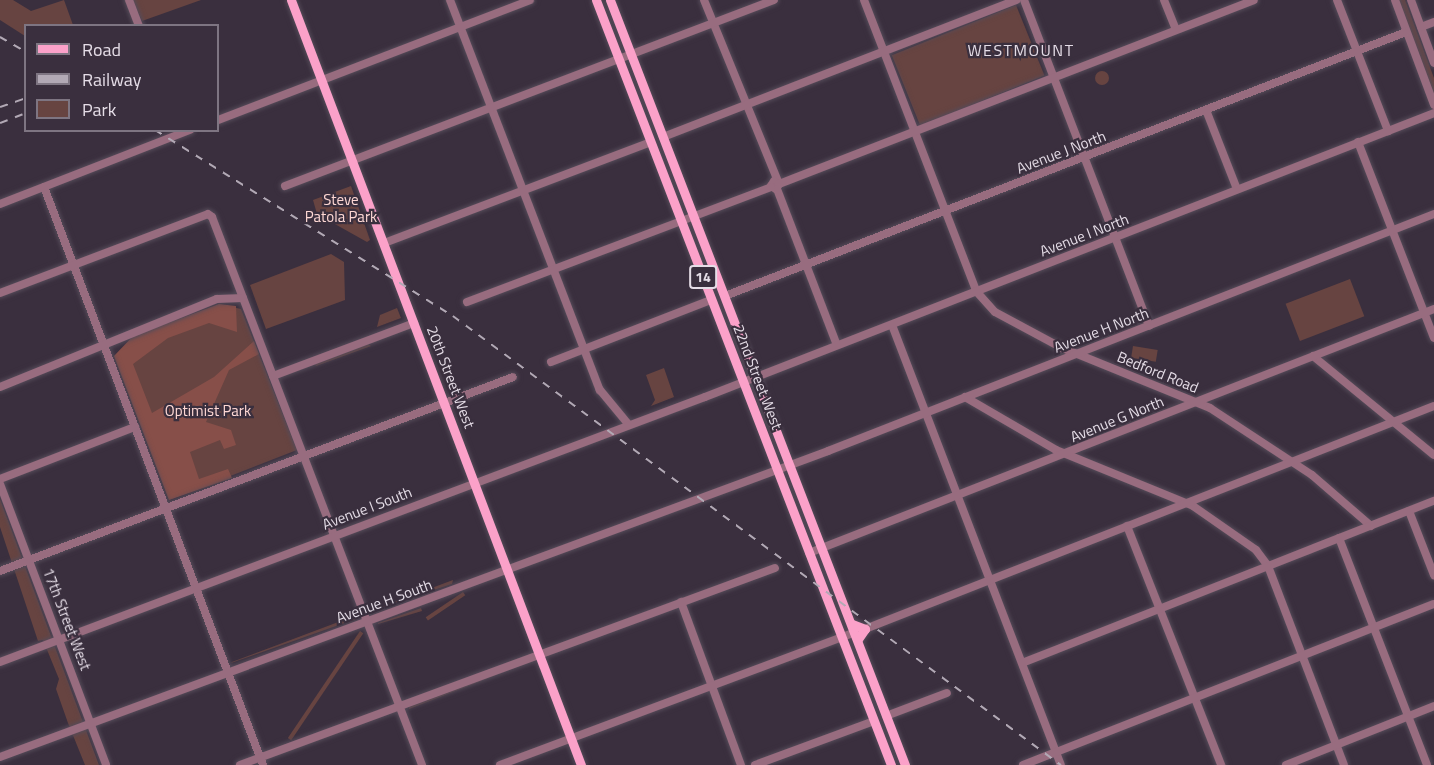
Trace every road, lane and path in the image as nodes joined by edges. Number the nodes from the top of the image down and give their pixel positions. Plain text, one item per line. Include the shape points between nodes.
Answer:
1 (129, 0) edge
2 (291, 0) edge
3 (450, 0) edge
4 (530, 0) edge
5 (596, 0) edge
6 (610, 0) edge
7 (704, 0) edge
8 (774, 0) edge
9 (864, 0) edge
10 (1016, 0) edge
11 (1024, 0) edge
12 (1164, 0) edge
13 (1254, 0) edge
14 (1337, 0) edge
15 (1395, 0) edge
16 (1411, 0) edge
17 (1434, 22) edge
18 (713, 23) junction
19 (138, 24) edge
20 (460, 26) junction
21 (1421, 27) junction
22 (1176, 30) junction
23 (1406, 32) junction
24 (1356, 51) junction
25 (884, 52) junction
26 (634, 54) junction
27 (619, 59) junction
28 (1434, 63) edge
29 (1054, 78) junction
30 (321, 80) junction
31 (1434, 105) edge
32 (745, 106) junction
33 (491, 107) junction
34 (1206, 110) junction
35 (1434, 113) edge
36 (219, 120) edge
37 (915, 131) junction
38 (1388, 131) junction
39 (185, 132) edge
40 (663, 137) junction
41 (651, 141) junction
42 (1358, 142) junction
43 (1085, 157) junction
44 (351, 160) junction
45 (775, 185) junction
46 (285, 186) dead end
47 (44, 187) junction
48 (1237, 189) junction
49 (523, 190) junction
50 (0, 204) edge
51 (945, 212) junction
52 (1434, 214) edge
53 (694, 216) junction
54 (681, 221) junction
55 (1393, 231) junction
56 (1116, 238) junction
57 (384, 243) junction
58 (74, 265) junction
59 (806, 266) junction
60 (554, 269) junction
61 (976, 291) junction
62 (0, 293) edge
63 (725, 297) junction
64 (243, 298) junction
65 (711, 300) junction
66 (467, 302) dead end
67 (1434, 309) edge
68 (1424, 313) junction
69 (414, 323) junction
70 (891, 325) junction
71 (1149, 326) junction
72 (1434, 338) edge
73 (837, 345) junction
74 (105, 347) junction
75 (584, 348) junction
76 (1076, 354) junction
77 (1312, 357) junction
78 (551, 362) dead end
79 (273, 376) junction
80 (756, 376) junction
81 (513, 377) dead end
82 (743, 381) junction
83 (0, 387) edge
84 (965, 398) junction
85 (1197, 402) junction
86 (445, 403) junction
87 (1434, 406) edge
88 (926, 413) junction
89 (1396, 421) junction
90 (629, 425) junction
91 (135, 427) junction
92 (1067, 454) junction
93 (1434, 455) edge
94 (304, 456) junction
95 (1293, 461) junction
96 (790, 465) junction
97 (777, 470) junction
98 (0, 479) edge
99 (475, 482) junction
100 (0, 484) edge
101 (958, 496) junction
102 (1434, 501) edge
103 (1186, 503) junction
104 (166, 507) junction
105 (1409, 511) junction
106 (1127, 526) junction
107 (1371, 526) junction
108 (335, 535) junction
109 (1339, 538) junction
110 (822, 548) junction
111 (809, 553) junction
112 (29, 560) junction
113 (1268, 566) junction
114 (775, 568) dead end
115 (508, 570) junction
116 (0, 571) edge
117 (1434, 575) edge
118 (990, 579) junction
119 (196, 587) junction
120 (681, 602) junction
121 (1434, 604) edge
122 (1160, 609) junction
123 (368, 622) junction
124 (1373, 628) junction
125 (857, 631) junction
126 (841, 638) junction
127 (60, 639) junction
128 (540, 655) junction
129 (1302, 655) junction
130 (0, 662) edge
131 (1022, 663) junction
132 (229, 674) junction
133 (712, 686) junction
134 (946, 693) dead end
135 (1194, 698) junction
136 (400, 706) junction
137 (1434, 706) edge
138 (886, 716) junction
139 (1408, 716) junction
140 (874, 721) junction
141 (91, 724) junction
142 (571, 738) junction
143 (1336, 745) junction
144 (1056, 752) junction
145 (0, 757) edge
146 (262, 761) edge
147 (106, 765) edge
148 (240, 765) edge
149 (422, 765) edge
150 (500, 765) edge
151 (581, 765) edge
152 (741, 765) edge
153 (755, 765) edge
154 (891, 765) edge
155 (905, 765) edge
156 (1023, 765) edge
157 (1060, 765) edge
158 (1221, 765) edge
159 (1286, 765) edge
160 (1344, 765) edge
161 (1427, 765) edge

1 - 19 street
2 - 30 main road, 20th Street West
3 - 20 street
4 - 20 street
5 - 27 main road, 22nd Street West / 14
6 - 26 main road, 22nd Street West / 14
7 - 18 street
8 - 18 street
9 - 25 street, Bedford Road
10 - 25 street
11 - 29 street
12 - 22 street
13 - 22 street
14 - 24 street
15 - 23 street
16 - 21 street
17 - 21 street
18 - 26 street
18 - 32 street
20 - 30 street
20 - 33 street
21 - 28 street
22 - 29 street
23 - 24 street, Avenue J North
23 - 31 street
24 - 34 street, Avenue J North
24 - 38 street
25 - 32 street
25 - 37 street, Bedford Road
26 - 27 street
26 - 40 main road, 22nd Street West / 14
27 - 33 street
27 - 41 main road, 22nd Street West / 14
29 - 37 street
29 - 43 street
30 - 36 street
30 - 44 main road, 20th Street West
32 - 40 street
32 - 45 street
33 - 44 street
33 - 49 street
34 - 43 street, Avenue J North
34 - 48 street
35 - 38 street, Avenue I North
37 - 45 street
37 - 51 street, Bedford Road
38 - 42 street, Avenue I North
39 - 47 street
40 - 53 main road, 22nd Street West / 14
41 - 49 street
41 - 54 main road, 22nd Street West / 14
42 - 48 street, Avenue I North
42 - 55 street
43 - 51 street, Avenue J North
43 - 56 street
44 - 46 street
44 - 57 main road, 20th Street West
45 - 53 street
45 - 59 street
47 - 50 street
47 - 58 street
48 - 56 street, Avenue I North
49 - 57 street
49 - 60 street
51 - 59 street, Avenue J North
51 - 61 street, Bedford Road
52 - 55 street, Avenue H North
53 - 54 street
53 - 63 main road, 22nd Street West / 14
54 - 60 street
54 - 65 main road, 22nd Street West / 14
55 - 68 street
55 - 71 street, Avenue H North
56 - 61 street, Avenue I North
56 - 71 street
57 - 69 main road, 20th Street West
58 - 62 street
58 - 64 street via 208,214
58 - 74 street
59 - 63 street, Avenue J North
59 - 73 street
60 - 66 street
60 - 75 street
61 - 70 street, Avenue I North
61 - 76 street, Bedford Road via 1012,323
63 - 80 main road, 22nd Street West / 14
64 - 74 street via 217,300
64 - 79 street
65 - 75 street
65 - 82 main road, 22nd Street West / 14
67 - 68 street, Avenue G North
68 - 72 street
68 - 77 street, Avenue G North
69 - 79 street
69 - 86 main road, 20th Street West
70 - 73 street, Avenue I North
70 - 88 street
71 - 76 street, Avenue H North
73 - 80 street, Avenue I North
74 - 83 street
74 - 91 street
75 - 78 street
75 - 90 street via 606,402
76 - 84 street, Avenue H North
76 - 85 street, Bedford Road
77 - 85 street, Avenue G North
77 - 89 street
79 - 94 street
80 - 82 street, Avenue I North
80 - 96 main road, 22nd Street West / 14
81 - 86 street
82 - 90 street, Avenue I South
82 - 97 main road, 22nd Street West / 14
84 - 88 street, Avenue H North
84 - 92 street
85 - 92 street, Avenue G North
85 - 95 street, Bedford Road
86 - 94 street
86 - 99 main road, 20th Street West
87 - 89 street
88 - 96 street, Avenue H North
88 - 101 street
89 - 93 street
89 - 95 street
90 - 99 street, Avenue I South
91 - 98 street
91 - 104 street
92 - 101 street, Avenue G North
92 - 103 street
94 - 104 street
94 - 108 street
95 - 103 street
95 - 107 street, Bedford Road
96 - 97 street, Avenue H North
96 - 110 main road, 22nd Street West / 14
97 - 111 main road, 22nd Street West / 14
97 - 115 street, Avenue H South
99 - 108 street, Avenue I South
99 - 115 main road, 20th Street West
100 - 112 street, 17th Street West
101 - 110 street, Avenue G North
101 - 118 street
102 - 105 street
103 - 106 street
103 - 113 street via 1256,550
104 - 112 street
104 - 119 street
105 - 107 street
105 - 117 street
106 - 118 street
106 - 122 street
107 - 109 street
108 - 119 street, Avenue I South
108 - 123 street
109 - 113 street
109 - 124 street
110 - 111 street, Avenue G North
110 - 125 main road, 22nd Street West / 14
111 - 126 main road, 22nd Street West / 14
112 - 116 street
112 - 127 street, 17th Street West
113 - 122 street
113 - 129 street
114 - 120 street
115 - 123 street, Avenue H South
115 - 128 main road, 20th Street West
118 - 125 street
118 - 131 street
119 - 127 street, Avenue I South
119 - 132 street
120 - 128 street
120 - 133 street
121 - 124 street
122 - 131 street
122 - 135 street
123 - 132 street, Avenue H South
123 - 136 street
124 - 129 street
124 - 139 street
125 - 126 street
125 - 138 main road, 22nd Street West / 14
126 - 133 street
126 - 140 main road, 22nd Street West / 14
127 - 130 street, Avenue I South
127 - 141 street, 17th Street West
128 - 136 street
128 - 142 main road, 20th Street West
129 - 135 street
129 - 143 street
131 - 144 street
132 - 141 street, Avenue H South
132 - 146 street
133 - 142 street
133 - 152 street
134 - 138 street
135 - 144 street
135 - 158 street
136 - 146 street
136 - 149 street
137 - 139 street
138 - 155 main road, 22nd Street West / 14
139 - 143 street
139 - 161 street
140 - 153 street
140 - 154 main road, 22nd Street West / 14
141 - 145 street, Avenue H South
141 - 147 street, 17th Street West
142 - 150 street
142 - 151 main road, 20th Street West
143 - 159 street
143 - 160 street
144 - 156 street
144 - 157 street
146 - 148 street

